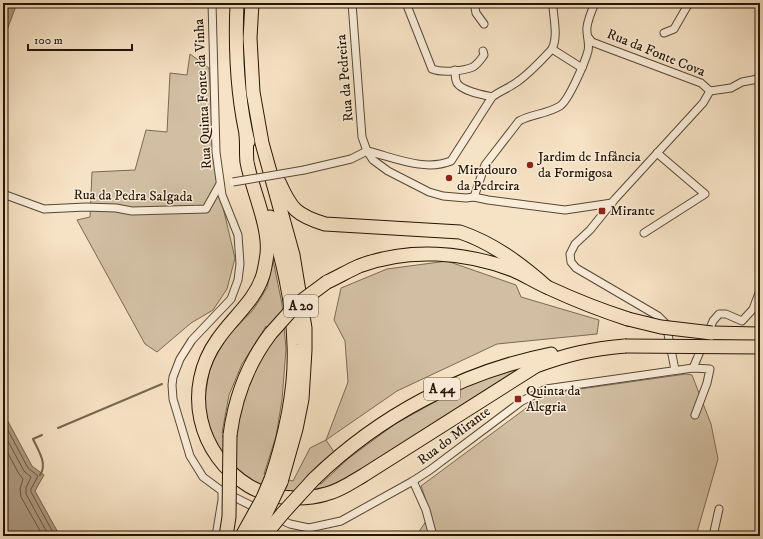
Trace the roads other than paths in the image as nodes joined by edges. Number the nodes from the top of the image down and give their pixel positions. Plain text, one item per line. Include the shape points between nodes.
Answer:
1 (212, 3) edge
2 (237, 3) edge
3 (252, 3) edge
4 (352, 3) edge
5 (406, 3) edge
6 (474, 3) edge
7 (552, 3) edge
8 (595, 3) edge
9 (688, 3) edge
10 (484, 24) dead end
11 (664, 33) dead end
12 (588, 38) junction
13 (552, 49) junction
14 (483, 51) dead end
15 (582, 68) junction
16 (455, 70) junction
17 (760, 80) edge
18 (710, 91) junction
19 (492, 97) junction
20 (260, 131) junction
21 (246, 135) junction
22 (367, 151) junction
23 (657, 153) junction
24 (220, 184) junction
25 (3, 194) edge
26 (474, 196) junction
27 (612, 203) junction
28 (644, 233) dead end
29 (547, 287) junction
30 (759, 293) dead end
31 (760, 334) edge
32 (760, 347) edge
33 (593, 349) junction
34 (693, 368) junction
35 (675, 370) junction
36 (695, 415) dead end
37 (276, 480) junction
38 (413, 481) junction
39 (222, 490) junction
40 (719, 509) dead end
41 (216, 536) edge
42 (226, 536) edge
43 (242, 536) edge
44 (255, 536) edge
45 (264, 536) edge
46 (433, 536) edge
47 (714, 536) edge

1 - 24 street, Rua Quinta Fonte da Vinha via 216,152
2 - 21 highway, A 20 via 235,38 239,94
3 - 20 highway, A 20 via 250,38 253,92
4 - 22 street, Rua da Pedreira via 362,137
5 - 16 street via 432,69 438,72
6 - 10 street via 476,13
7 - 13 street via 555,37
8 - 12 street via 587,26
9 - 11 street via 674,28
12 - 15 street via 588,49
12 - 18 street, Rua da Fonte Cova via 592,42 701,83
13 - 15 street
13 - 19 street via 528,74
14 - 16 street via 484,55 480,62 473,67
15 - 26 street via 560,106 519,121 484,165
16 - 19 street via 458,85 462,88
17 - 18 street, Rua da Fonte Cova
18 - 23 street via 703,103
19 - 22 street via 451,161 443,165 420,165
20 - 29 highway via 286,197 295,210 308,219 325,224 460,232 491,245
20 - 37 highway, A 20 via 293,255 305,328 302,399 296,429
21 - 33 highway via 247,161 266,237 267,252 263,275 256,291 218,339 207,358 200,378 198,400 203,429 210,447 240,480 272,495 287,498 308,498 339,490 536,366
21 - 37 highway, A 20 via 280,255 293,327 292,396
22 - 24 street, bridge via 351,160
22 - 26 street via 372,160 388,171 429,192 443,196
23 - 27 street
23 - 28 street via 705,194
24 - 25 street, Rua da Pedra Salgada via 206,209 44,209
24 - 39 street, Rua do Mirante via 238,235 238,280 231,299 192,340 180,359 172,385 173,400 190,456 203,477
26 - 27 street via 565,210
27 - 35 street via 575,244 570,254 571,262 576,268 658,316 666,324
29 - 31 highway, bridge via 590,306 661,327 712,333
29 - 42 highway, bridge via 514,271 479,259 461,255 420,254 359,266 327,282 296,306 271,332 250,365 240,390 230,435 229,517
30 - 34 street via 753,309 742,321 726,314 719,314 713,321
32 - 33 highway, A 44, bridge via 624,346
33 - 45 highway, A 44, bridge via 577,349 522,360 486,371 423,399 353,445 314,479
34 - 35 street, Rua do Mirante
34 - 36 street, Rua do Mirante via 710,369
35 - 38 street, Rua do Mirante via 546,389 522,401
37 - 43 highway, A 20, bridge
37 - 44 highway, A 20, bridge
38 - 39 street, Rua do Mirante via 341,521 308,528 290,524
38 - 46 street via 426,510
39 - 41 street
40 - 47 street

